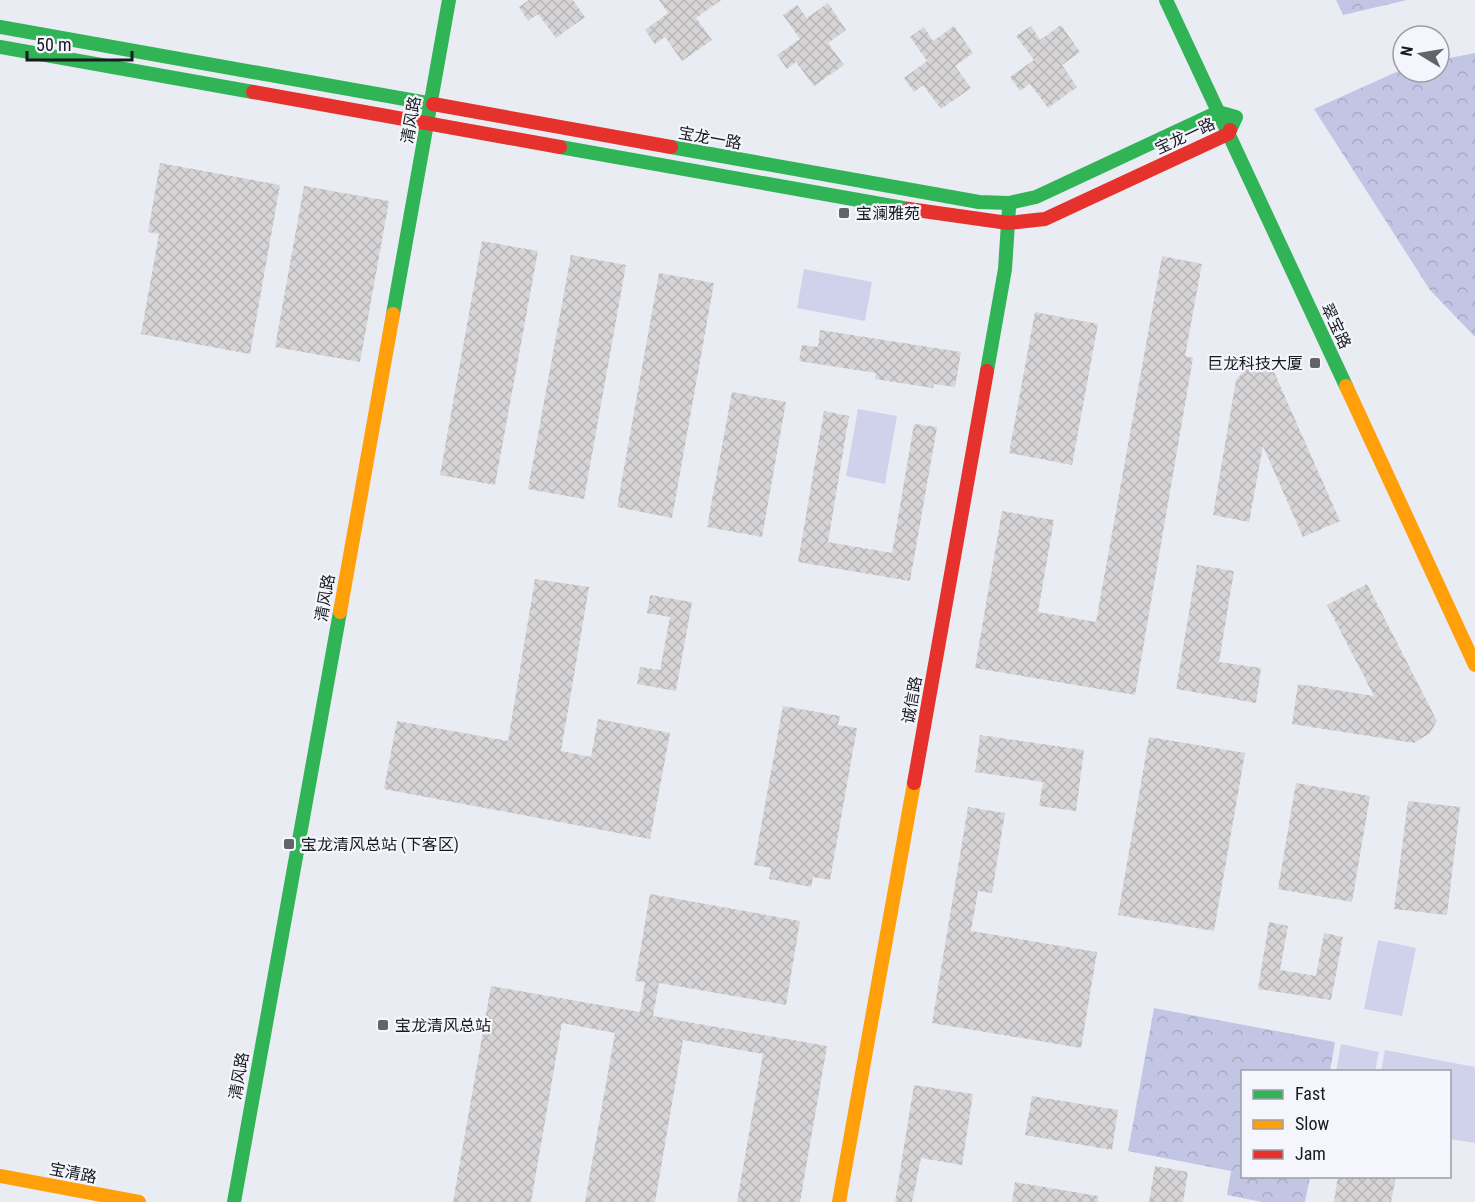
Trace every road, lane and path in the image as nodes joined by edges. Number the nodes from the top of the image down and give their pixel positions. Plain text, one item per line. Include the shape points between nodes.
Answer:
1 (449, 0) edge
2 (464, 0) edge
3 (1166, 0) edge
4 (1182, 0) edge
5 (0, 27) edge
6 (0, 47) edge
7 (430, 105) junction
8 (444, 108) junction
9 (1218, 112) junction
10 (1236, 117) junction
11 (427, 122) junction
12 (441, 130) junction
13 (1228, 134) junction
14 (434, 165) dead end
15 (1009, 203) junction
16 (1008, 223) junction
17 (416, 269) dead end
18 (403, 339) dead end
19 (1341, 340) dead end
20 (345, 663) dead end
21 (1475, 665) edge
22 (0, 1176) edge
23 (139, 1202) edge
24 (234, 1202) edge
25 (839, 1202) edge

1 - 7 street, 清风路
2 - 8 street, 清风路
3 - 9 street, 翠宝路
4 - 10 street, 翠宝路
5 - 7 street, 宝龙一路
6 - 11 street, 宝龙一路
7 - 8 street, 宝龙一路
7 - 11 street, 清风路
8 - 12 street, 清风路
8 - 15 street, 宝龙一路 via 950,197
9 - 10 street, 宝龙一路
9 - 13 street, 翠宝路
9 - 15 street, 宝龙一路 via 1036,197
10 - 13 street, 宝龙一路
10 - 19 street, 翠宝路
11 - 12 street, 宝龙一路
11 - 24 street, 清风路
12 - 16 street, 宝龙一路
13 - 16 street, 宝龙一路 via 1045,219
13 - 21 street, 翠宝路
14 - 17 street
15 - 16 street, 诚信路
16 - 25 street, 诚信路 via 1005,269
18 - 20 street, 清风路
22 - 23 street, 宝清路

